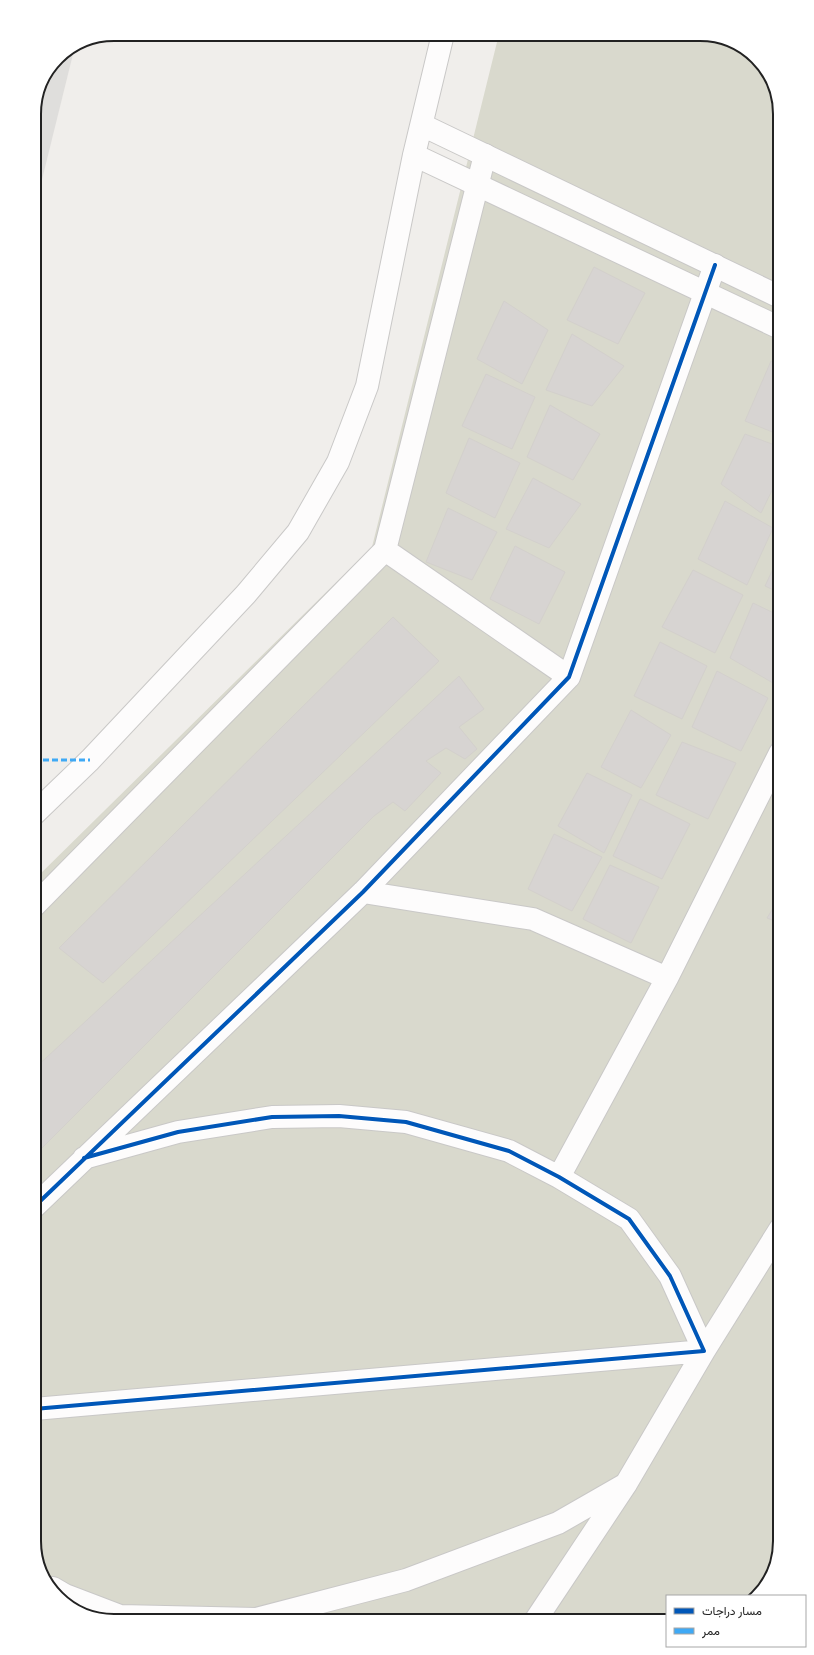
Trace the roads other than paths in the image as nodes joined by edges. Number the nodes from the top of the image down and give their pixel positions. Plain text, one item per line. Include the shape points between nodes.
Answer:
1 (441, 41) edge
2 (422, 125) junction
3 (414, 155) junction
4 (485, 155) junction
5 (476, 184) junction
6 (715, 266) junction
7 (705, 292) junction
8 (773, 294) edge
9 (773, 325) edge
10 (385, 550) junction
11 (569, 677) junction
12 (773, 767) edge
13 (41, 807) edge
14 (363, 892) junction
15 (41, 899) edge
16 (667, 978) junction
17 (84, 1158) junction
18 (559, 1177) junction
19 (41, 1200) edge
20 (773, 1240) edge
21 (704, 1351) junction
22 (41, 1409) edge
23 (626, 1484) junction
24 (64, 1594) edge
25 (115, 1614) edge
26 (278, 1614) edge
27 (543, 1614) edge

1 - 2 street
2 - 3 street
2 - 4 street
3 - 5 street
3 - 13 street via 367,386 338,462 298,532 246,594 90,760
4 - 5 street
4 - 6 street
5 - 7 street
5 - 10 street
6 - 7 street
6 - 8 street
7 - 9 street
7 - 11 street
10 - 11 street
10 - 15 street
11 - 14 street
12 - 16 street
14 - 16 street via 533,920
14 - 17 street
16 - 18 street
17 - 18 street via 178,1132 272,1117 339,1116 406,1122 509,1151
17 - 19 street
18 - 21 street via 629,1219 670,1276
20 - 21 street
21 - 22 street
21 - 23 street
23 - 26 street via 558,1523 406,1580
23 - 27 street
24 - 25 street

